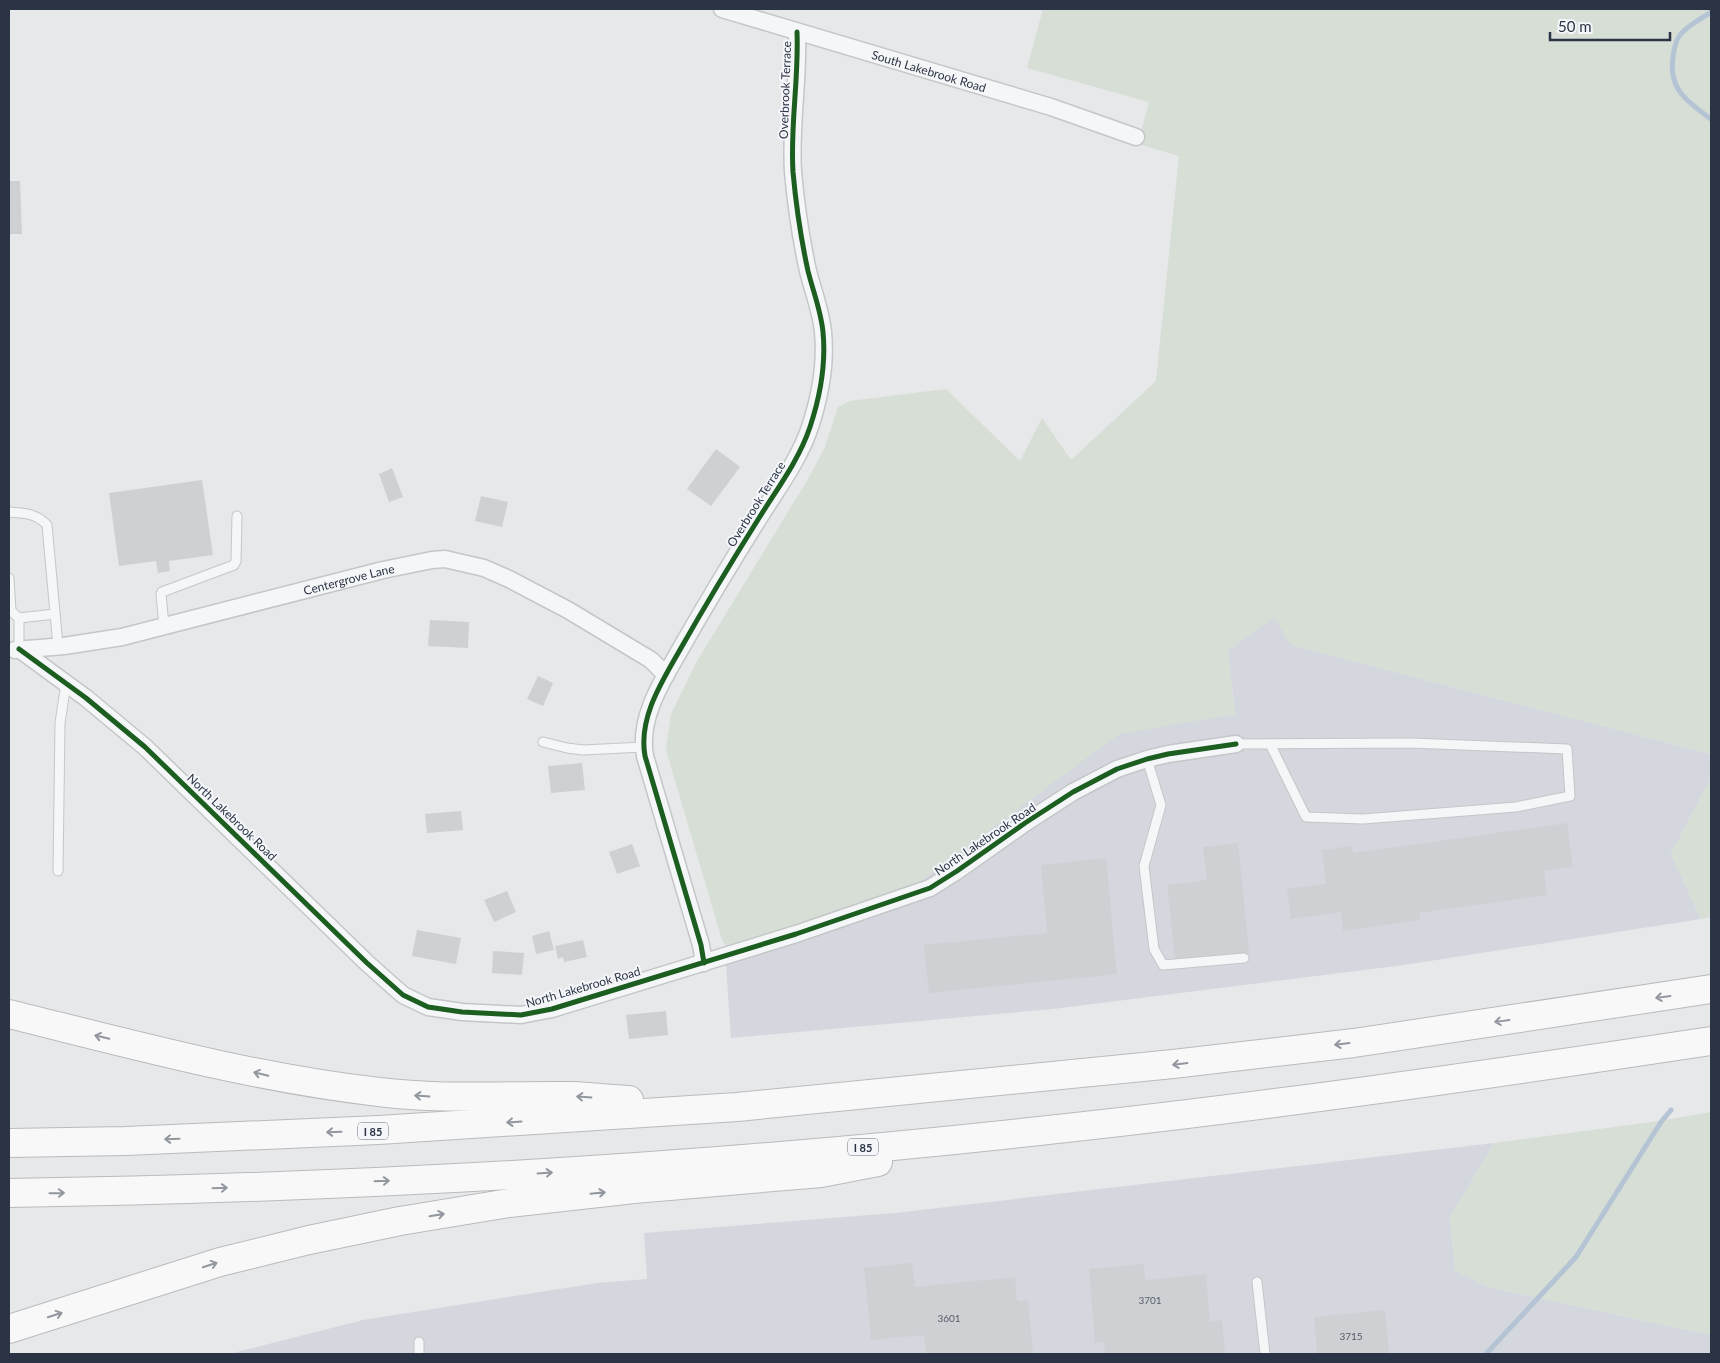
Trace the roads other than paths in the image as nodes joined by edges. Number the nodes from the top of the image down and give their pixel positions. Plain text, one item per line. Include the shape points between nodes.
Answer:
1 (722, 9) edge
2 (797, 32) junction
3 (1136, 138) dead end
4 (9, 512) edge
5 (237, 516) dead end
6 (9, 578) edge
7 (55, 614) junction
8 (19, 618) junction
9 (164, 626) junction
10 (58, 646) junction
11 (14, 650) edge
12 (666, 675) junction
13 (66, 683) junction
14 (543, 742) dead end
15 (1236, 744) joint
16 (1270, 744) junction
17 (643, 747) junction
18 (1147, 759) junction
19 (58, 871) dead end
20 (1244, 958) dead end
21 (704, 963) junction
22 (1711, 989) edge
23 (9, 1014) edge
24 (1711, 1040) edge
25 (737, 1107) junction
26 (1028, 1132) junction
27 (9, 1143) edge
28 (9, 1193) edge
29 (1257, 1282) dead end
30 (9, 1329) edge
31 (419, 1342) dead end
32 (419, 1354) edge
33 (1265, 1354) edge

1 - 2 street, South Lakebrook Road
2 - 3 street, South Lakebrook Road via 1051,107
2 - 12 street, Overbrook Terrace via 793,171 808,270 823,329 817,403 806,439 790,469
4 - 7 lane via 29,513 47,525
5 - 9 lane via 234,565 162,592
6 - 8 lane via 11,611
7 - 8 lane
7 - 10 lane
8 - 11 lane
9 - 10 street, Centergrove Lane via 122,637
9 - 12 street, Centergrove Lane via 383,570 445,559 484,568 509,579 651,660
10 - 11 street, Centergrove Lane
11 - 13 street, North Lakebrook Road
12 - 17 street, Overbrook Terrace via 648,716
13 - 19 lane via 60,723
13 - 21 street, North Lakebrook Road via 145,747 367,963 403,995 428,1007 521,1015
14 - 17 lane via 583,750
15 - 16 lane
15 - 18 street, North Lakebrook Road
16 - 16 lane via 1411,743 1567,749 1570,796 1516,807 1363,818 1306,817
17 - 21 street, Overbrook Terrace
18 - 20 lane via 1161,805 1144,866 1154,949 1163,965
18 - 21 street, North Lakebrook Road via 1117,769 1073,792 930,888
22 -> 25 highway, I 85 via 1174,1064
25 -> 23 highway via 573,1096 435,1097 332,1086 270,1076
24 - 26 highway, I 85 via 1477,1076
25 -> 27 highway, I 85 via 379,1130
28 -> 26 highway, I 85 via 513,1176
30 -> 26 highway via 220,1262 400,1221 510,1203 821,1173
29 - 33 lane
31 - 32 lane

